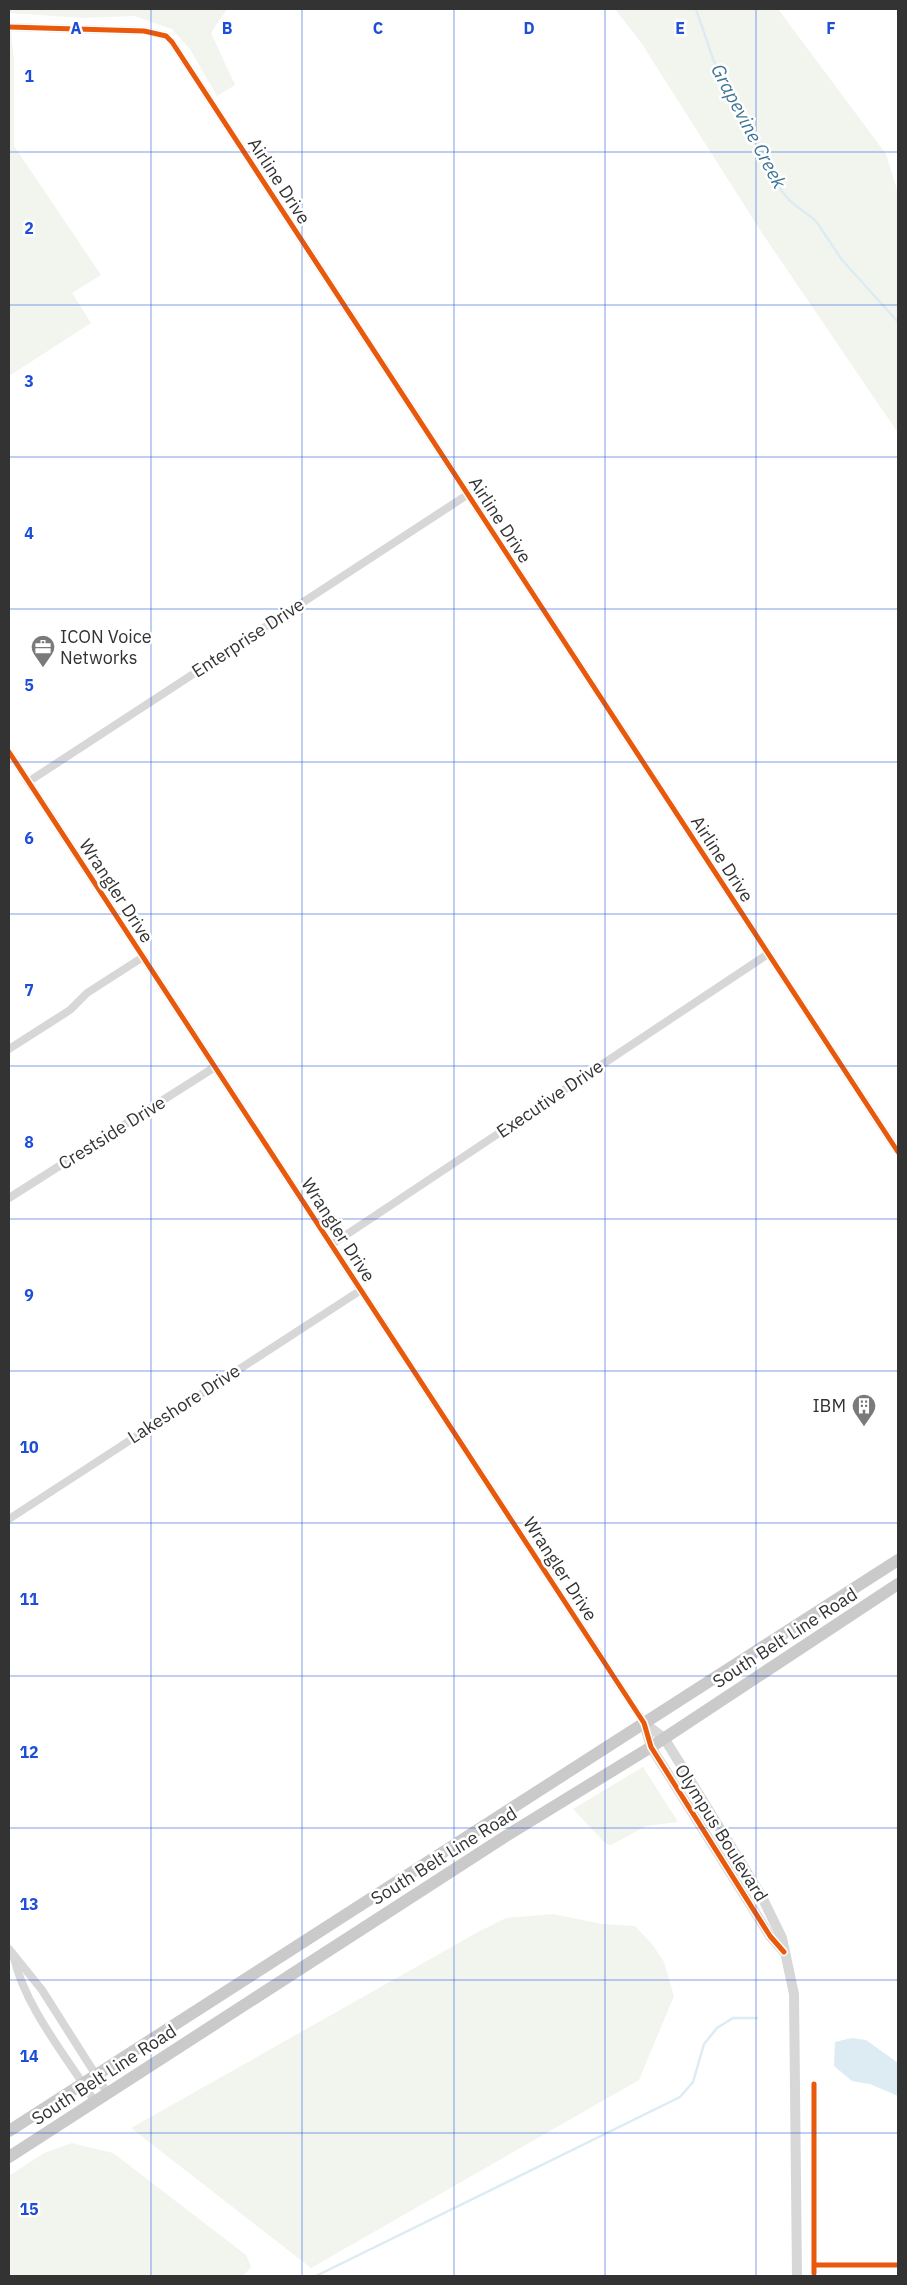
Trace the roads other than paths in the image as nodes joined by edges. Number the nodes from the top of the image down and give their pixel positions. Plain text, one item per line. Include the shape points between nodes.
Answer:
1 (9, 27) edge
2 (467, 495) junction
3 (9, 752) edge
4 (28, 782) junction
5 (768, 954) junction
6 (143, 958) junction
7 (9, 1049) edge
8 (215, 1067) junction
9 (898, 1152) edge
10 (9, 1198) edge
11 (331, 1245) junction
12 (361, 1290) junction
13 (9, 1519) edge
14 (898, 1560) edge
15 (882, 1570) junction
16 (896, 1586) edge
17 (644, 1723) junction
18 (664, 1738) junction
19 (651, 1747) junction
20 (745, 1869) junction
21 (733, 1877) junction
22 (784, 1952) junction
23 (11, 1953) edge
24 (287, 1953) junction
25 (298, 1971) junction
26 (96, 2074) junction
27 (83, 2083) junction
28 (108, 2094) junction
29 (95, 2102) junction
30 (9, 2131) edge
31 (9, 2157) edge
32 (797, 2276) edge

1 - 2 street, Airline Drive via 144,30 166,36 172,42
2 - 4 street, Enterprise Drive
2 - 5 street, Airline Drive
3 - 4 street, Wrangler Drive
4 - 6 street, Wrangler Drive
5 - 9 street, Airline Drive
5 - 11 street, Executive Drive
6 - 7 street, Wrangler Drive via 87,993 70,1010
6 - 8 street, Wrangler Drive
8 - 10 street, Crestside Drive
8 - 11 street, Wrangler Drive
11 - 12 street, Wrangler Drive
12 - 13 street, Lakeshore Drive
12 - 17 street, Wrangler Drive
14 - 15 main road, South Belt Line Road
15 - 16 main road
15 - 17 main road, South Belt Line Road
16 - 18 main road, South Belt Line Road
17 - 18 street, Olympus Boulevard
17 - 19 street, Olympus Boulevard
17 - 24 main road, South Belt Line Road
18 - 19 main road, South Belt Line Road
18 - 20 street, Olympus Boulevard
19 - 21 street, Olympus Boulevard
19 - 25 main road, South Belt Line Road via 506,1836
20 - 21 street
20 - 22 street, Olympus Boulevard via 782,1938
21 - 22 street, Olympus Boulevard via 770,1936
22 - 32 street, Olympus Boulevard via 794,1994
23 - 26 street via 42,1990
23 - 27 street via 30,2001
24 - 25 main road
24 - 26 main road, South Belt Line Road
25 - 28 main road, South Belt Line Road
26 - 27 main road, South Belt Line Road
26 - 28 street
27 - 29 street
27 - 30 main road, South Belt Line Road
28 - 29 main road, South Belt Line Road
29 - 31 main road, South Belt Line Road

